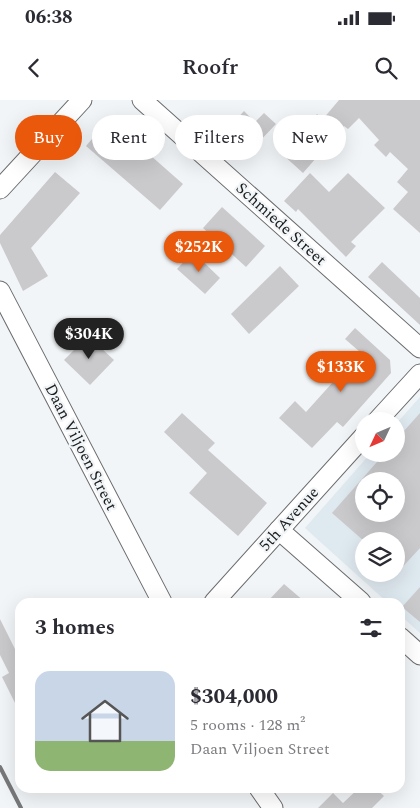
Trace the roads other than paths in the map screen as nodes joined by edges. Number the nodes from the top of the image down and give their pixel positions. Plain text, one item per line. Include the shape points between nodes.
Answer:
1 (82, 100) edge
2 (142, 100) edge
3 (0, 189) edge
4 (0, 291) edge
5 (420, 348) edge
6 (420, 374) edge
7 (385, 412) edge
8 (355, 446) edge
9 (279, 530) junction
10 (160, 598) edge
11 (218, 598) edge
12 (356, 598) edge
13 (405, 642) edge
14 (420, 655) edge
15 (262, 793) edge
16 (273, 808) edge

1 - 3 street
2 - 5 street, Schmiede Street
4 - 10 street, Daan Viljoen Street
6 - 7 street
8 - 9 street, 5th Avenue
9 - 11 street, 5th Avenue
9 - 12 street
13 - 14 street
15 - 16 street

